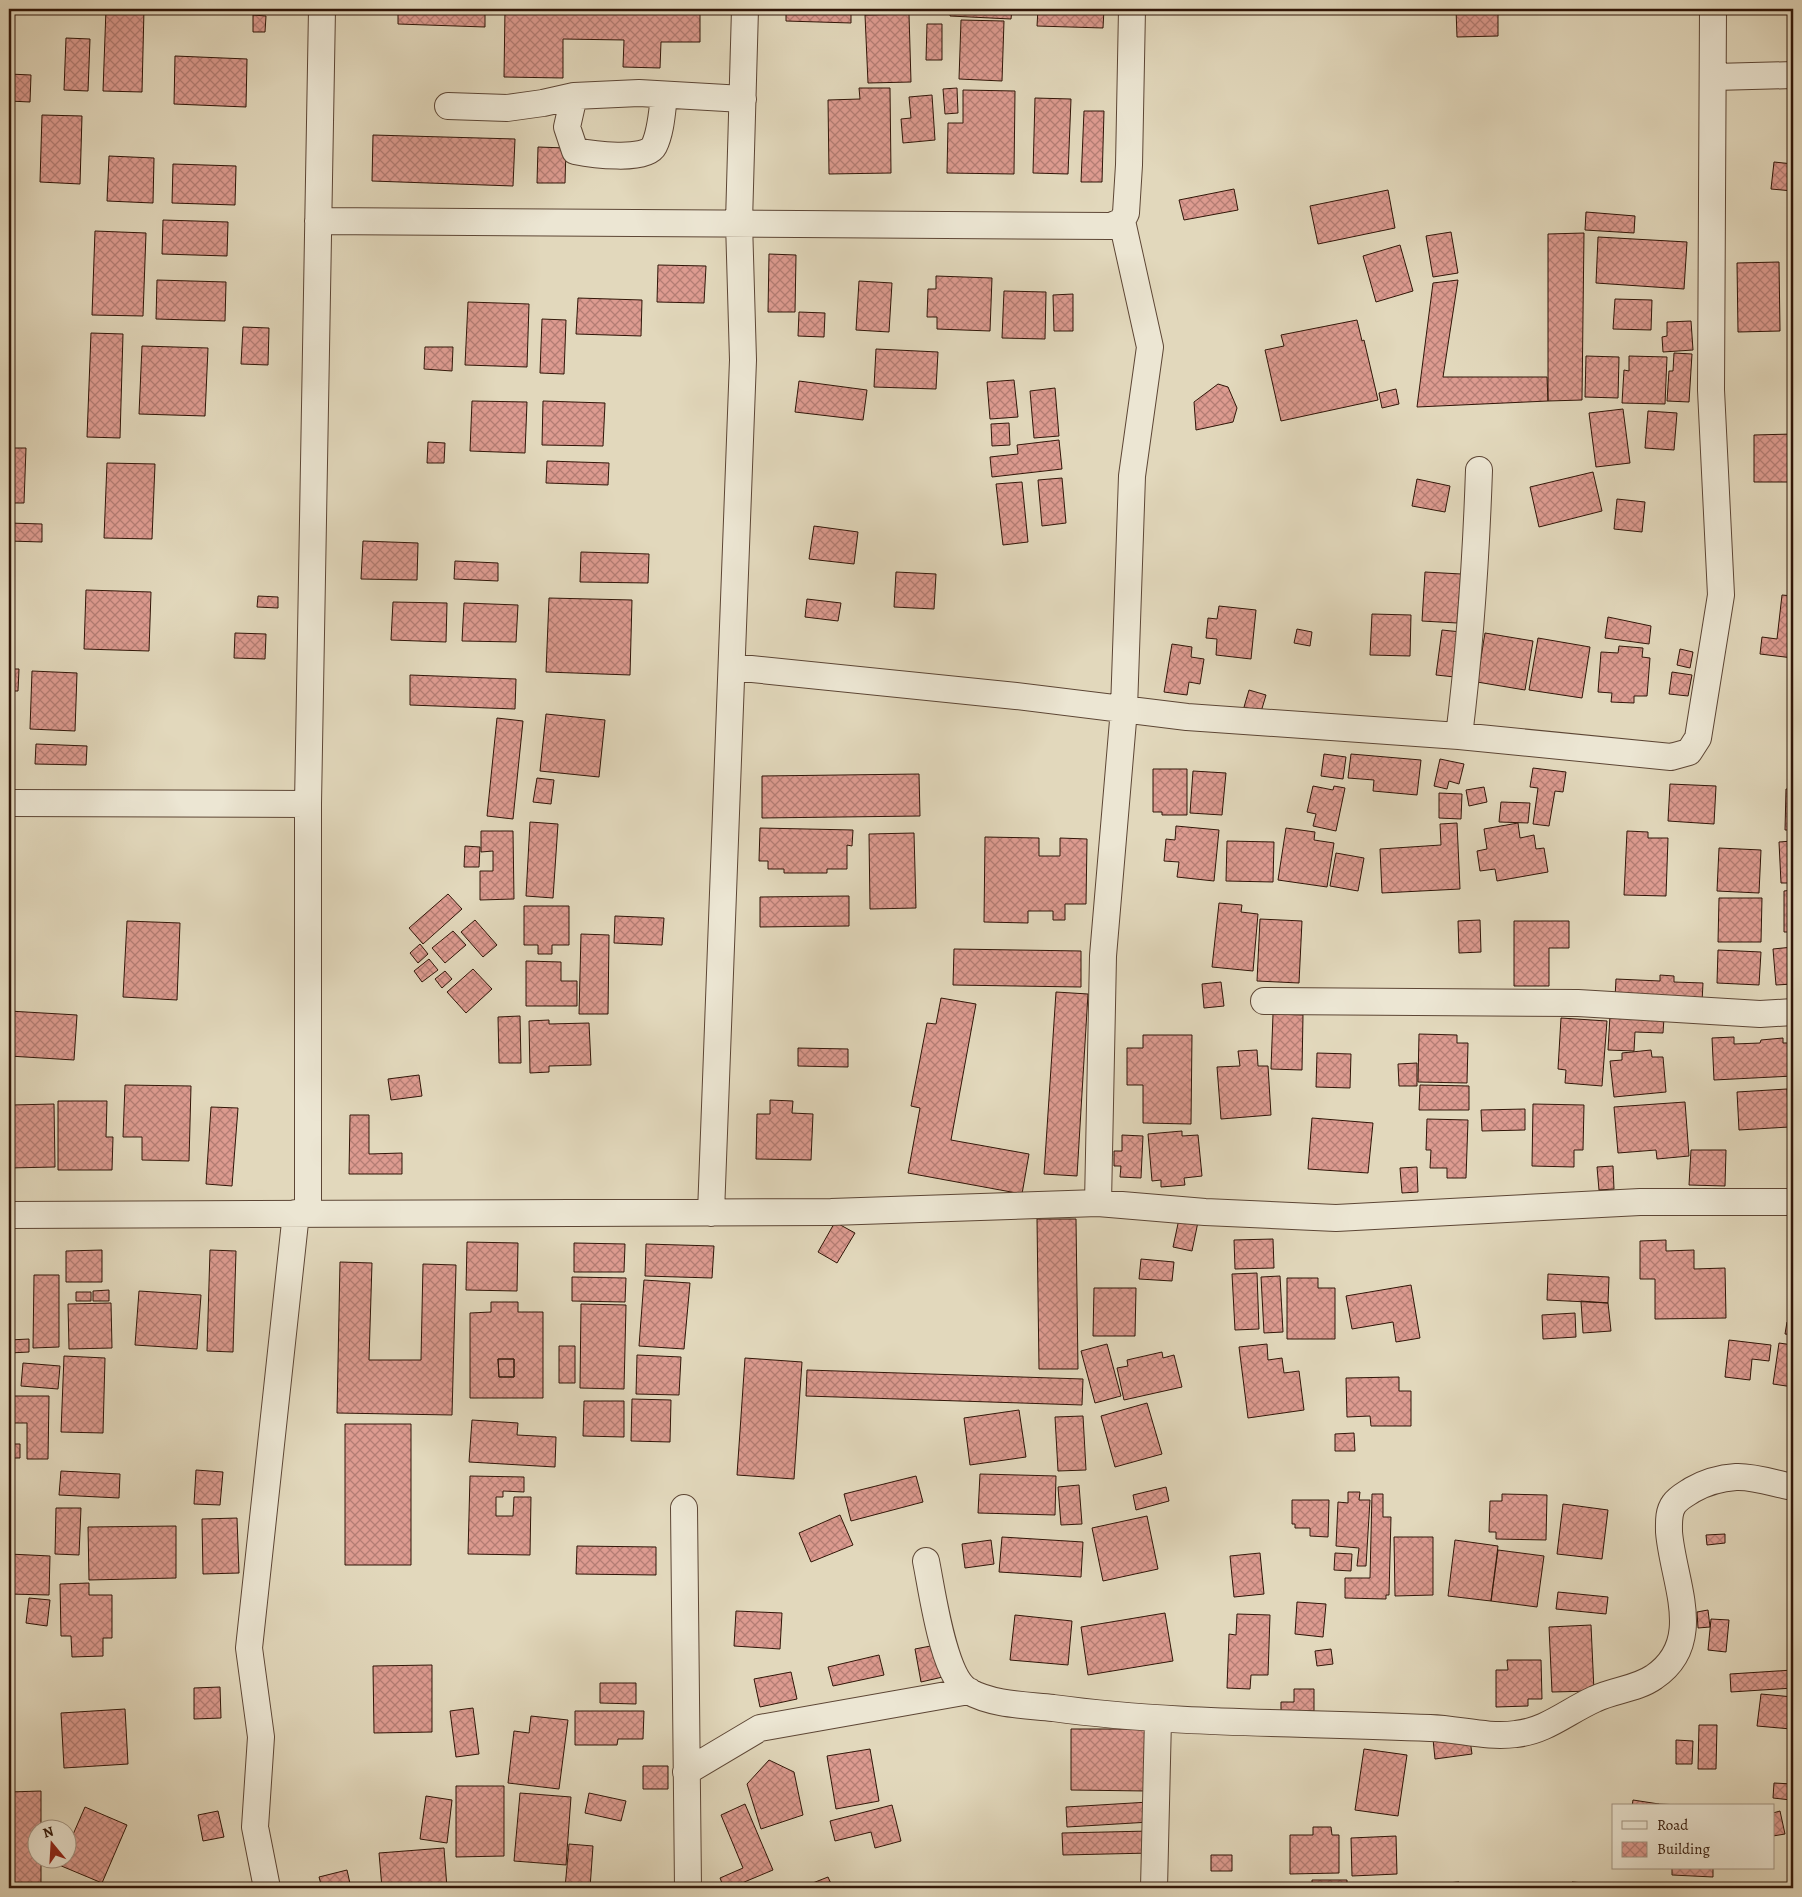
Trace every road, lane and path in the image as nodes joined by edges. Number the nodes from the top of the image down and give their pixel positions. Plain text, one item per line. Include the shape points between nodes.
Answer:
1 (322, 9) edge
2 (745, 9) edge
3 (1132, 9) edge
4 (1713, 9) edge
5 (1793, 75) edge
6 (1714, 77) junction
7 (574, 96) junction
8 (664, 96) junction
9 (743, 99) junction
10 (448, 106) dead end
11 (318, 221) junction
12 (1122, 221) junction
13 (739, 222) junction
14 (1479, 470) dead end
15 (732, 667) junction
16 (1124, 709) junction
17 (1459, 736) junction
18 (9, 804) edge
19 (308, 804) junction
20 (1264, 1001) dead end
21 (1793, 1012) edge
22 (1793, 1202) edge
23 (1098, 1203) junction
24 (711, 1212) junction
25 (302, 1213) junction
26 (9, 1215) edge
27 (1793, 1487) edge
28 (684, 1508) dead end
29 (926, 1561) dead end
30 (968, 1691) junction
31 (1158, 1719) junction
32 (686, 1772) junction
33 (267, 1888) edge
34 (688, 1888) edge
35 (1154, 1888) edge

1 - 11 street
2 - 9 street
3 - 12 street via 1129,165 1126,213
4 - 6 street
5 - 6 street
6 - 17 street via 1712,390 1720,594 1698,738 1689,752 1671,756
7 - 8 street via 639,93
7 - 8 street via 567,127 575,151 627,156 647,154 653,147
7 - 10 street via 507,108
8 - 9 street
9 - 13 street
11 - 13 street
11 - 19 street
12 - 13 street via 1111,226
12 - 16 street via 1150,347 1132,476
13 - 15 street via 743,360
14 - 17 street via 1475,590
15 - 16 street
15 - 24 street
16 - 17 street via 1187,717
16 - 23 street via 1103,956
18 - 19 street
19 - 25 street
20 - 21 street via 1578,1003 1760,1014
22 - 23 street via 1640,1202 1336,1218
23 - 24 street via 831,1212
24 - 25 street
25 - 26 street
25 - 33 street via 249,1648 261,1737 255,1827
27 - 31 street via 1739,1476 1712,1480 1673,1505 1669,1519 1670,1542 1681,1596 1683,1630 1680,1650 1672,1662 1653,1678 1596,1698 1555,1723 1520,1734 1493,1736 1432,1728
28 - 32 street
29 - 30 street via 952,1670
30 - 31 street via 990,1700
30 - 32 street via 760,1728
31 - 35 street
32 - 34 street

